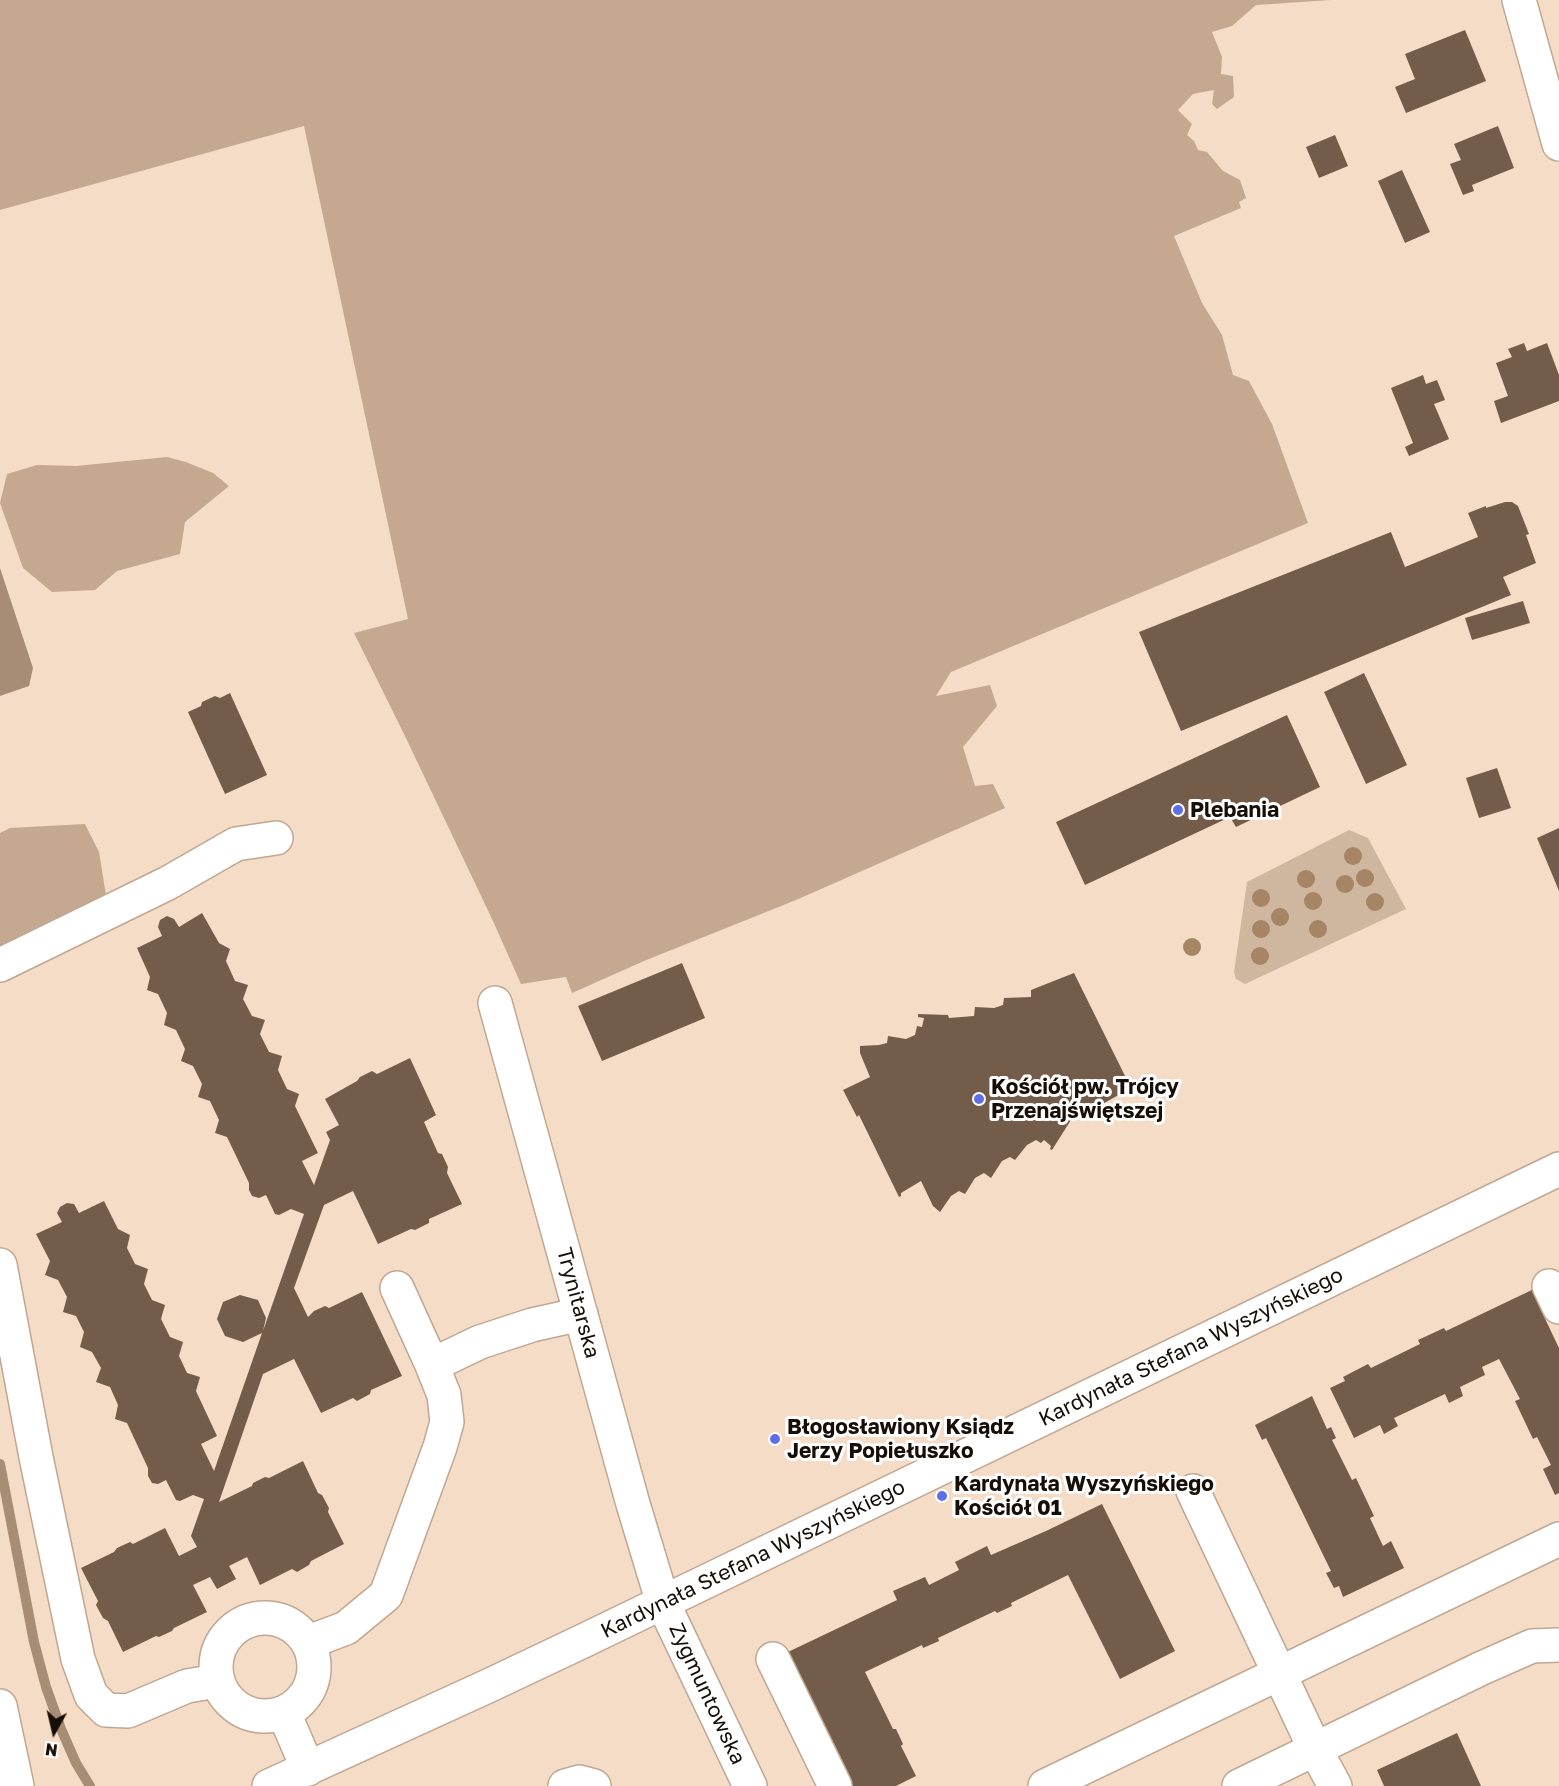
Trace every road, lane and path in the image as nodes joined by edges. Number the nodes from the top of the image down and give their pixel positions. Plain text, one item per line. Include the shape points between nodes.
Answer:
1 (1519, 0) edge
2 (1559, 144) edge
3 (276, 838) dead end
4 (0, 965) edge
5 (495, 1003) dead end
6 (1559, 1169) edge
7 (0, 1265) edge
8 (397, 1288) dead end
9 (581, 1314) junction
10 (432, 1365) junction
11 (1193, 1491) dead end
12 (1559, 1539) edge
13 (663, 1603) junction
14 (309, 1642) junction
15 (1559, 1645) edge
16 (773, 1659) dead end
17 (1281, 1674) junction
18 (217, 1681) junction
19 (0, 1706) edge
20 (284, 1713) junction
21 (1315, 1749) junction
22 (308, 1769) junction
23 (17, 1786) edge
24 (269, 1786) edge
25 (565, 1786) edge
26 (594, 1786) edge
27 (750, 1786) edge
28 (835, 1786) edge
29 (1045, 1786) edge
30 (1239, 1786) edge
31 (1335, 1786) edge

1 - 2 street
3 - 4 street via 236,844 168,883
5 - 9 street, Trynitarska
6 - 13 street, Kardynała Stefana Wyszyńskiego
7 - 18 street via 75,1648 91,1695 106,1710 128,1711 187,1686
8 - 10 street
9 - 10 street via 480,1342
9 - 13 street, Trynitarska
10 - 14 street via 444,1395 447,1422 386,1595 346,1628
11 - 17 street
12 - 17 street
13 - 22 street, Kardynała Stefana Wyszyńskiego
13 - 27 street, Zygmuntowska
14 - 18 street via 282,1620 251,1619 237,1626 218,1650
14 - 20 street via 315,1668 312,1684 305,1697
15 - 21 street via 1532,1646
16 - 28 street
17 - 21 street
17 - 29 street
18 - 20 street via 224,1695 249,1714 264,1717
19 - 23 street
20 - 22 street
21 - 30 street
21 - 31 street
22 - 24 street, Kardynała Stefana Wyszyńskiego
25 - 26 street via 579,1782

